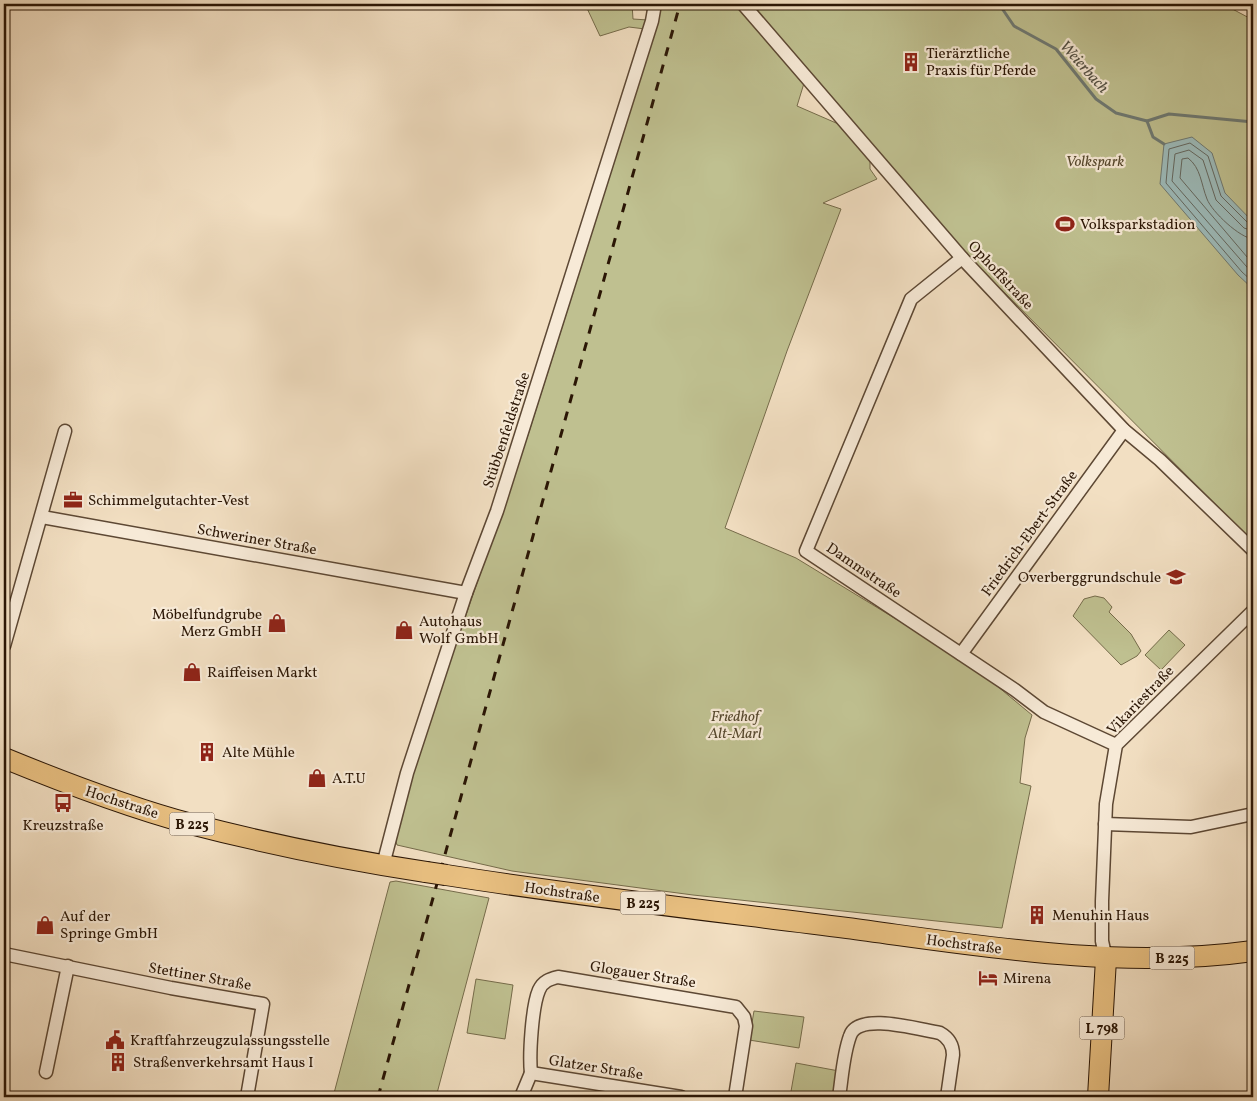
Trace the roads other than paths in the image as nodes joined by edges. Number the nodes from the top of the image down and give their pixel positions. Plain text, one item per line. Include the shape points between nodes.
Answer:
1 (655, 4) edge
2 (743, 4) edge
3 (962, 258) junction
4 (1124, 430) junction
5 (65, 431) dead end
6 (42, 517) junction
7 (1253, 550) edge
8 (466, 593) junction
9 (1253, 610) edge
10 (4, 646) edge
11 (961, 654) junction
12 (1116, 745) junction
13 (4, 758) edge
14 (1253, 814) edge
15 (1105, 824) junction
16 (383, 865) junction
17 (1253, 951) edge
18 (4, 954) edge
19 (1106, 959) junction
20 (68, 966) junction
21 (46, 1072) dead end
22 (531, 1073) junction
23 (247, 1097) edge
24 (521, 1097) edge
25 (680, 1097) edge
26 (735, 1097) edge
27 (839, 1097) edge
28 (947, 1097) edge
29 (1098, 1097) edge

1 - 8 street, Stübbenfeldstraße via 497,511
2 - 3 street, Ophoffstraße
3 - 4 street, Ophoffstraße
3 - 11 street, Dammstraße via 911,299 806,551
4 - 7 street, Ophoffstraße via 1160,460
4 - 11 street, Friedrich-Ebert-Straße
5 - 6 street
6 - 8 street, Schweriner Straße
6 - 10 street
8 - 16 street, Stübbenfeldstraße via 407,773
9 - 12 street, Vikariestraße
11 - 12 street, Dammstraße via 1044,712
12 - 15 street, Vikariestraße
13 - 16 main road, Hochstraße / B 225 via 72,786 189,823
14 - 15 street via 1191,827
15 - 19 street, Vikariestraße via 1102,941
16 - 19 main road, Hochstraße / B 225, bridge via 584,895
17 - 19 main road, Hochstraße / B 225 via 1192,958
18 - 20 street, Stettiner Straße
19 - 29 main road, L 798
20 - 21 street
20 - 23 street, Stettiner Straße via 263,1004
22 - 24 street, Glatzer Straße
22 - 25 street, Glatzer Straße
22 - 26 street, Glogauer Straße via 530,1049 539,990 547,980 558,977 736,1007 746,1026
27 - 28 street via 850,1036 857,1027 872,1022 946,1037 953,1049

